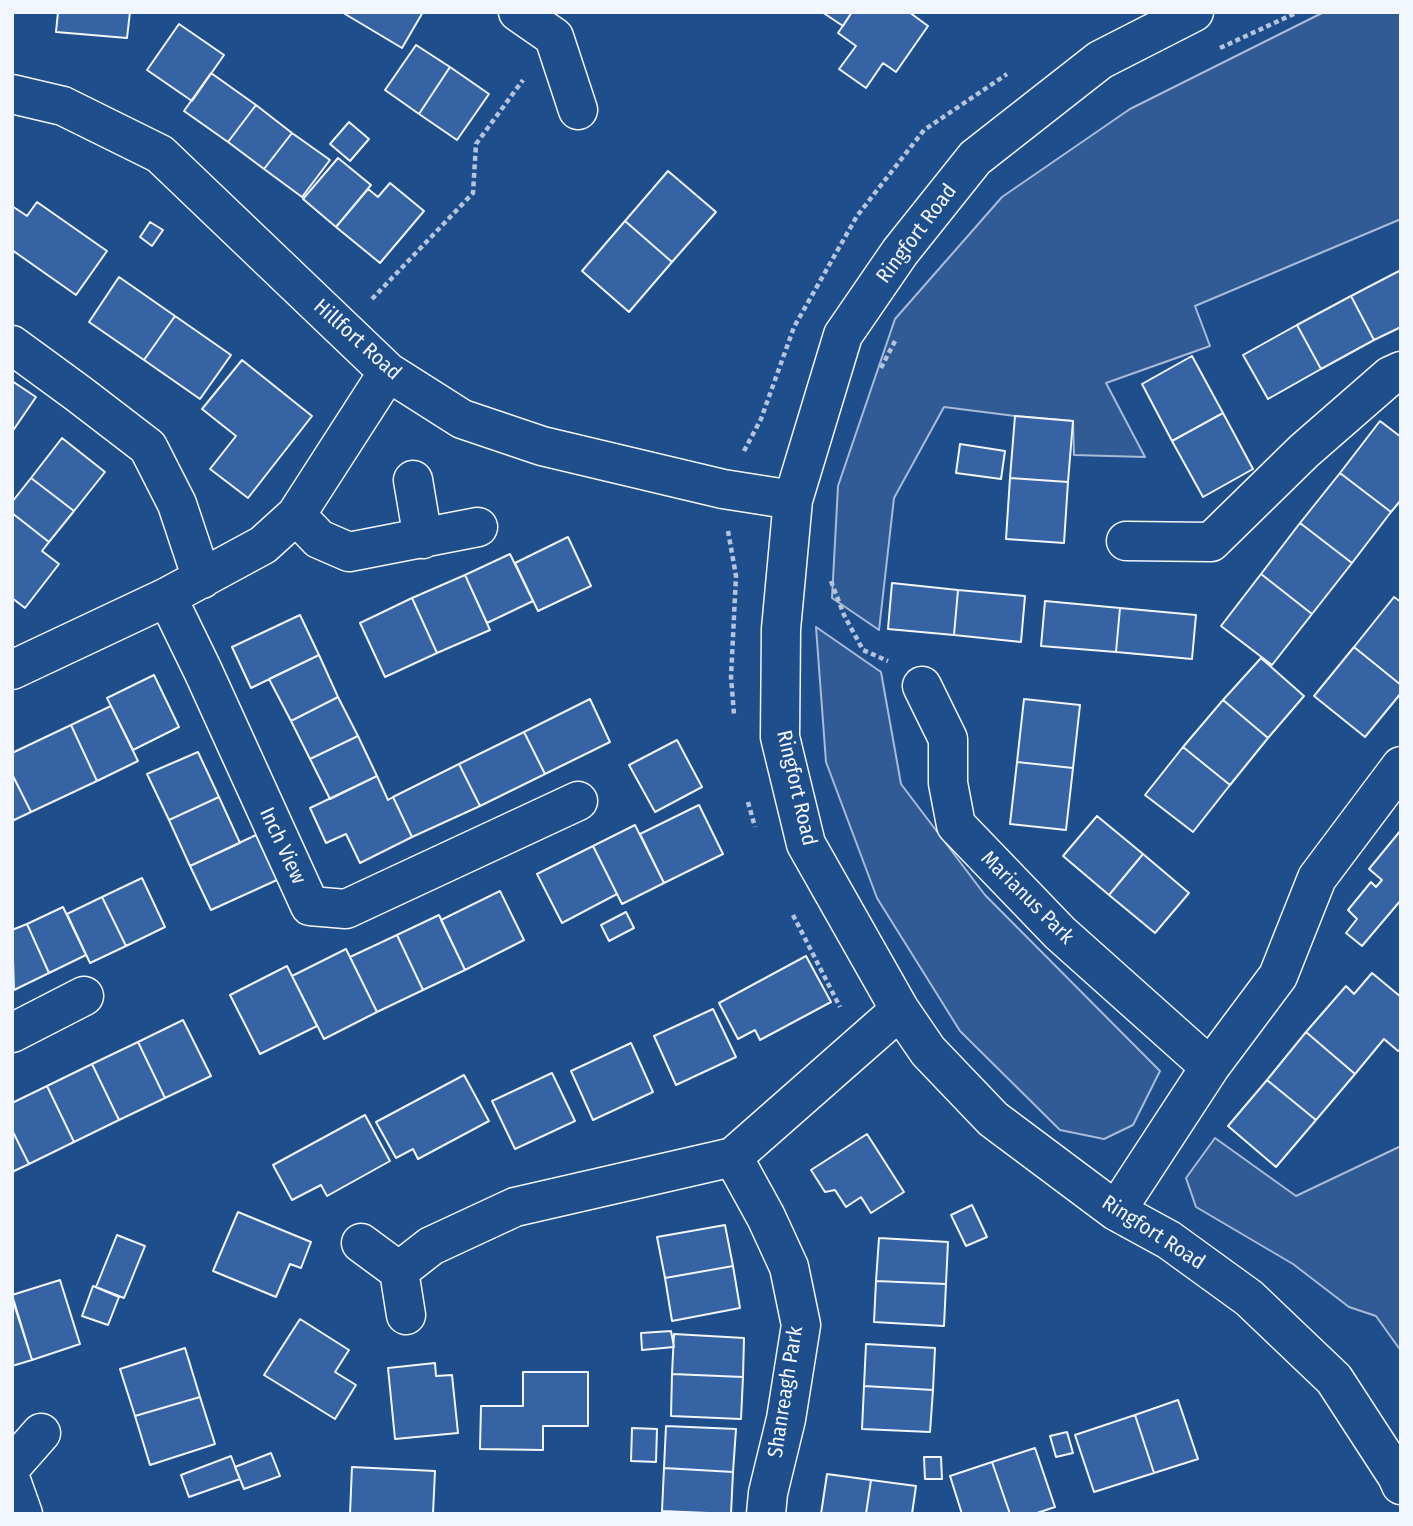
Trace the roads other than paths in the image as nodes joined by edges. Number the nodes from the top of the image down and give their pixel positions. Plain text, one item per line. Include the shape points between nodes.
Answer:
1 (518, 12) edge
2 (1194, 12) edge
3 (12, 94) edge
4 (578, 110) dead end
5 (12, 345) edge
6 (1401, 371) edge
7 (388, 372) junction
8 (412, 480) dead end
9 (793, 500) junction
10 (296, 515) junction
11 (478, 527) dead end
12 (423, 538) junction
13 (1126, 541) dead end
14 (202, 579) junction
15 (167, 597) junction
16 (12, 670) edge
17 (922, 686) road end
18 (1401, 766) edge
19 (578, 801) dead end
20 (84, 996) dead end
21 (900, 1010) junction
22 (12, 1033) edge
23 (1210, 1067) junction
24 (733, 1157) junction
25 (1116, 1211) junction
26 (361, 1243) dead end
27 (398, 1271) junction
28 (406, 1315) dead end
29 (41, 1433) dead end
30 (12, 1466) edge
31 (12, 1483) edge
32 (1401, 1485) edge
33 (23, 1514) edge
34 (766, 1514) edge

1 - 4 street via 554,37
2 - 9 street, Ringfort Road via 1100,61 975,158 843,335
3 - 7 street, Hillfort Road via 63,106 160,154
5 - 14 street via 148,447 177,504
6 - 13 street via 1304,451 1211,542
7 - 9 street, Hillfort Road via 462,419 542,446 723,489
7 - 10 street
8 - 12 street
9 - 21 street, Ringfort Road via 780,629 780,737 806,844
10 - 12 street via 319,538 349,552
10 - 14 street via 263,545
11 - 12 street
14 - 15 street
15 - 16 street
15 - 19 street, Inch View via 310,906 346,909
17 - 23 street, Marianus Park via 948,739 948,783 956,825 1060,933
18 - 23 street via 1317,878 1278,976
20 - 22 street
21 - 24 street
21 - 25 street, Ringfort Road via 928,1051 993,1119
23 - 25 street
24 - 27 street via 515,1207 431,1247
24 - 34 street, Shanreagh Park via 789,1267 801,1325
25 - 32 street, Ringfort Road via 1169,1240 1249,1298 1334,1379
26 - 27 street
27 - 28 street
29 - 30 street
31 - 33 street

